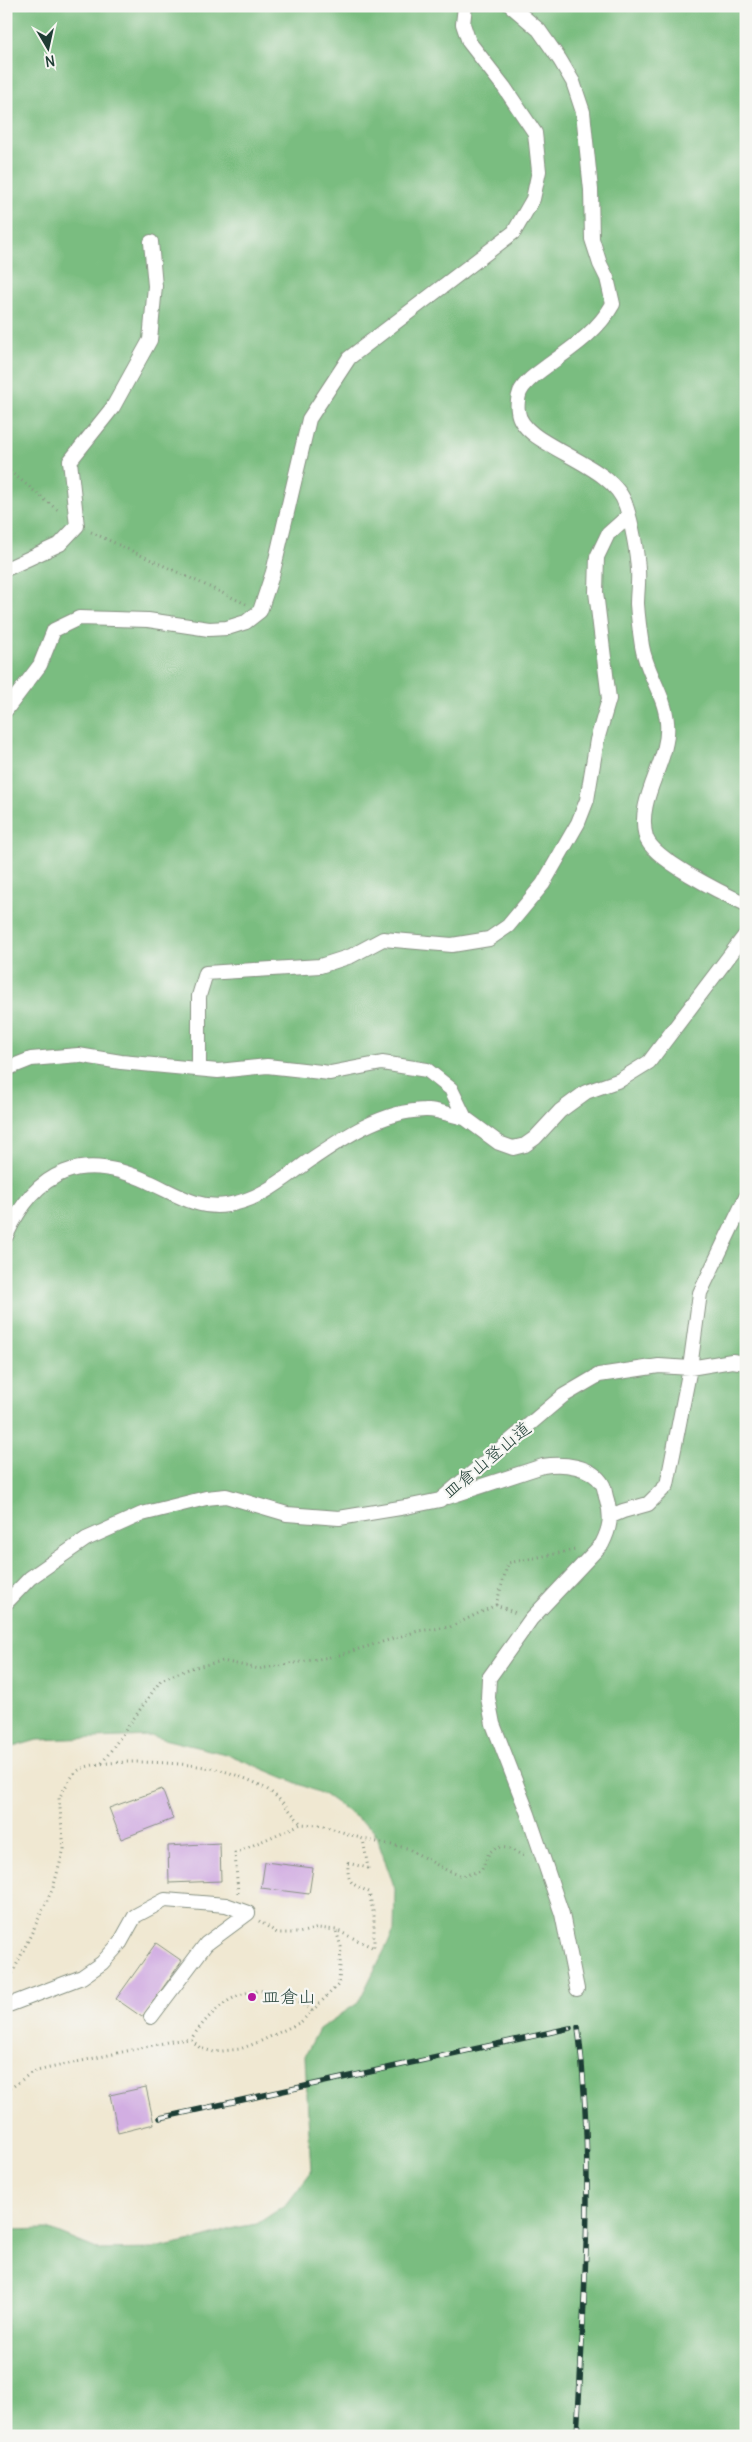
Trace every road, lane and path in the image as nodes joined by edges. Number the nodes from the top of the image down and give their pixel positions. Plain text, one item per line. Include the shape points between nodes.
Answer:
1 (465, 6) edge
2 (510, 6) edge
3 (151, 242) dead end
4 (6, 468) edge
5 (628, 516) junction
6 (77, 526) junction
7 (6, 569) edge
8 (260, 610) junction
9 (6, 710) edge
10 (746, 904) edge
11 (746, 934) edge
12 (199, 1068) junction
13 (6, 1069) edge
14 (465, 1118) junction
15 (746, 1197) edge
16 (6, 1236) edge
17 (746, 1363) edge
18 (690, 1368) junction
19 (440, 1500) junction
20 (612, 1516) junction
21 (602, 1544) junction
22 (6, 1603) edge
23 (496, 1605) junction
24 (531, 1619) junction
25 (102, 1763) junction
26 (301, 1824) junction
27 (363, 1839) junction
28 (546, 1867) junction
29 (248, 1913) junction
30 (336, 1930) junction
31 (6, 1987) edge
32 (577, 1989) dead end
33 (6, 2006) edge
34 (312, 2011) junction
35 (151, 2017) dead end
36 (192, 2039) junction
37 (6, 2092) edge

1 - 8 street via 463,24 469,42 535,133 539,171 533,199 514,232 349,358 309,419 274,572
2 - 5 street via 539,30 573,82 583,112 592,239 613,304 604,320 582,340 528,381 520,393 518,413 528,429 607,478 619,489
3 - 6 street via 155,286 150,340 112,407 70,461
4 - 6 path
5 - 10 street via 638,570 637,605 642,649 659,689 668,723 663,755 644,814 646,838 660,856 715,890
5 - 12 street via 608,534 597,557 596,592 609,699 587,800 578,823 543,884 508,926 489,939 452,945 383,940 352,956 320,966 206,973 199,996
6 - 7 street via 60,544
6 - 8 path
8 - 9 street via 246,622 227,628 148,620 79,618 54,630 40,665
11 - 14 street via 648,1062 620,1080 586,1092 560,1111 525,1145 513,1148 498,1143
12 - 13 street via 78,1055 31,1059
12 - 14 street via 218,1071 267,1066 330,1073 382,1063 427,1070 451,1089
14 - 16 street via 425,1109 374,1120 269,1191 245,1202 219,1206 188,1202 117,1169 75,1167 36,1190 16,1215
15 - 18 street via 700,1294
17 - 18 street, 皿倉山登山道 via 732,1361
18 - 19 street, 皿倉山登山道 via 659,1366 599,1375 563,1396
18 - 20 street via 667,1485 648,1504
19 - 20 street via 557,1464 594,1474 603,1485
19 - 22 street, 皿倉山登山道 via 338,1518 287,1514 226,1496 188,1502 142,1514 86,1539 30,1578
20 - 21 street
21 - 23 path via 508,1563
21 - 24 street
23 - 24 path
23 - 25 path via 450,1627 418,1631 336,1656 259,1669 223,1662 191,1668 161,1680
24 - 28 street via 489,1678 488,1698 493,1724
25 - 26 path via 183,1764 223,1770 264,1787
25 - 31 path via 79,1770 59,1798 64,1850 55,1880
26 - 27 path via 321,1824
26 - 29 path via 235,1853 238,1895
27 - 28 path via 407,1848 462,1876 482,1871 496,1847 508,1848
27 - 30 path via 368,1868 348,1863 347,1875 350,1883 369,1892 374,1916 374,1948
28 - 32 street via 562,1914
29 - 30 path via 277,1933 318,1928
29 - 33 street via 226,1904 164,1900 135,1916 120,1943 102,1963 82,1977
29 - 35 street via 206,1944
30 - 34 path via 341,1947 339,1984
34 - 36 path via 301,2022 240,2049 214,2052 200,2048
34 - 36 path via 296,1999 254,1991 234,1996 220,2006
36 - 37 path via 32,2072

